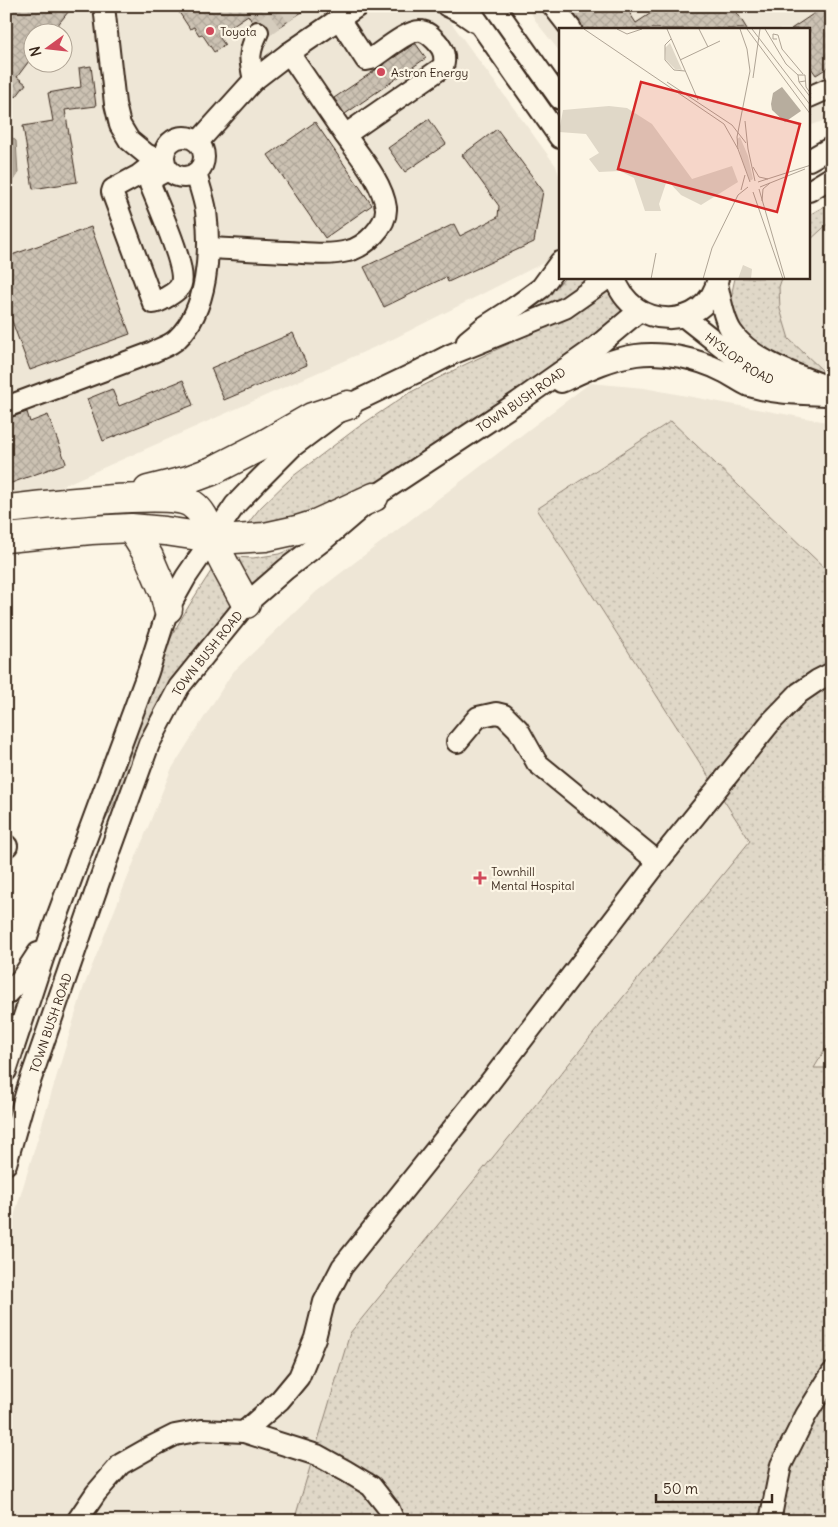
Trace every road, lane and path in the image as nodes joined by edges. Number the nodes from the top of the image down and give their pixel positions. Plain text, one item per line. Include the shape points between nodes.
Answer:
1 (104, 6) edge
2 (358, 6) edge
3 (447, 6) edge
4 (467, 6) edge
5 (494, 6) edge
6 (553, 6) edge
7 (339, 19) junction
8 (481, 26) junction
9 (570, 28) edge
10 (258, 32) tunnel mouth
11 (289, 53) junction
12 (254, 80) junction
13 (832, 87) edge
14 (810, 97) edge
15 (559, 98) edge
16 (345, 136) junction
17 (559, 138) edge
18 (832, 138) edge
19 (198, 142) junction
20 (810, 145) edge
21 (832, 147) edge
22 (810, 159) edge
23 (161, 163) junction
24 (196, 173) junction
25 (832, 177) edge
26 (810, 190) edge
27 (208, 248) junction
28 (559, 263) edge
29 (607, 279) edge
30 (615, 279) edge
31 (718, 281) edge
32 (639, 311) junction
33 (683, 316) junction
34 (452, 354) junction
35 (831, 393) edge
36 (518, 402) junction
37 (348, 405) junction
38 (6, 407) edge
39 (374, 496) junction
40 (100, 501) junction
41 (6, 509) edge
42 (131, 528) junction
43 (6, 538) edge
44 (212, 538) junction
45 (246, 604) junction
46 (168, 609) junction
47 (832, 673) edge
48 (457, 742) dead end
49 (658, 862) junction
50 (53, 928) junction
51 (6, 995) edge
52 (6, 1071) edge
53 (27, 1090) junction
54 (6, 1126) edge
55 (6, 1164) edge
56 (832, 1373) edge
57 (244, 1432) junction
58 (77, 1521) edge
59 (394, 1521) edge
60 (770, 1521) edge

1 - 23 street via 120,125 129,140
2 - 7 street
3 - 8 street
4 - 8 street
5 - 15 street
6 - 9 street
7 - 11 street
7 - 16 street via 366,60 420,31 429,34 442,47 445,59 442,67
8 - 17 street
10 - 12 street via 250,60
11 - 12 street
11 - 16 street
12 - 19 street
13 - 14 street
16 - 27 street via 376,182 386,206 382,223 360,246 349,251 313,254
18 - 20 street
19 - 23 street via 186,136 173,139 164,149
19 - 24 street via 204,159
21 - 22 street
23 - 23 street via 150,184 182,275 181,285 174,292 153,303 112,192
23 - 24 street via 181,177
24 - 27 street via 206,209
25 - 26 street
27 - 38 street via 202,296 190,323 176,340 153,352
28 - 34 street via 541,288 484,326
29 - 34 street, TOWN BUSH ROAD via 565,308
30 - 32 street via 623,295
31 - 33 street via 704,304
31 - 35 street, HYSLOP ROAD via 726,318 739,341 754,353
32 - 33 street via 661,318
32 - 36 street, TOWN BUSH ROAD via 596,347
33 - 35 street, HYSLOP ROAD via 749,368 784,385
34 - 37 street, TOWN BUSH ROAD
35 - 36 street via 786,394 748,385 693,360 666,355 637,355 607,361
36 - 39 street, TOWN BUSH ROAD
37 - 40 highway via 312,416 241,456 188,480
37 - 44 street, TOWN BUSH ROAD via 292,446 235,505
39 - 44 highway via 297,530 265,537
39 - 45 street, TOWN BUSH ROAD
40 - 41 highway
40 - 44 highway via 146,498 184,501 192,504 204,517
42 - 43 highway
42 - 44 highway
42 - 46 highway via 149,557
44 - 45 highway
44 - 46 street, TOWN BUSH ROAD
45 - 53 street, TOWN BUSH ROAD via 179,687 149,744
46 - 50 street, TOWN BUSH ROAD via 148,672
47 - 49 street via 799,693 770,723
48 - 49 street via 478,717 496,713 504,715 518,729 537,763
49 - 57 street via 490,1082 342,1267 324,1302 315,1338 299,1378
50 - 51 street
50 - 52 street, TOWN BUSH ROAD
53 - 54 street
53 - 55 street, TOWN BUSH ROAD
56 - 60 street via 781,1465
57 - 58 street via 202,1430 175,1435 151,1447 121,1464 96,1492
57 - 59 street via 317,1455 346,1471 371,1486

